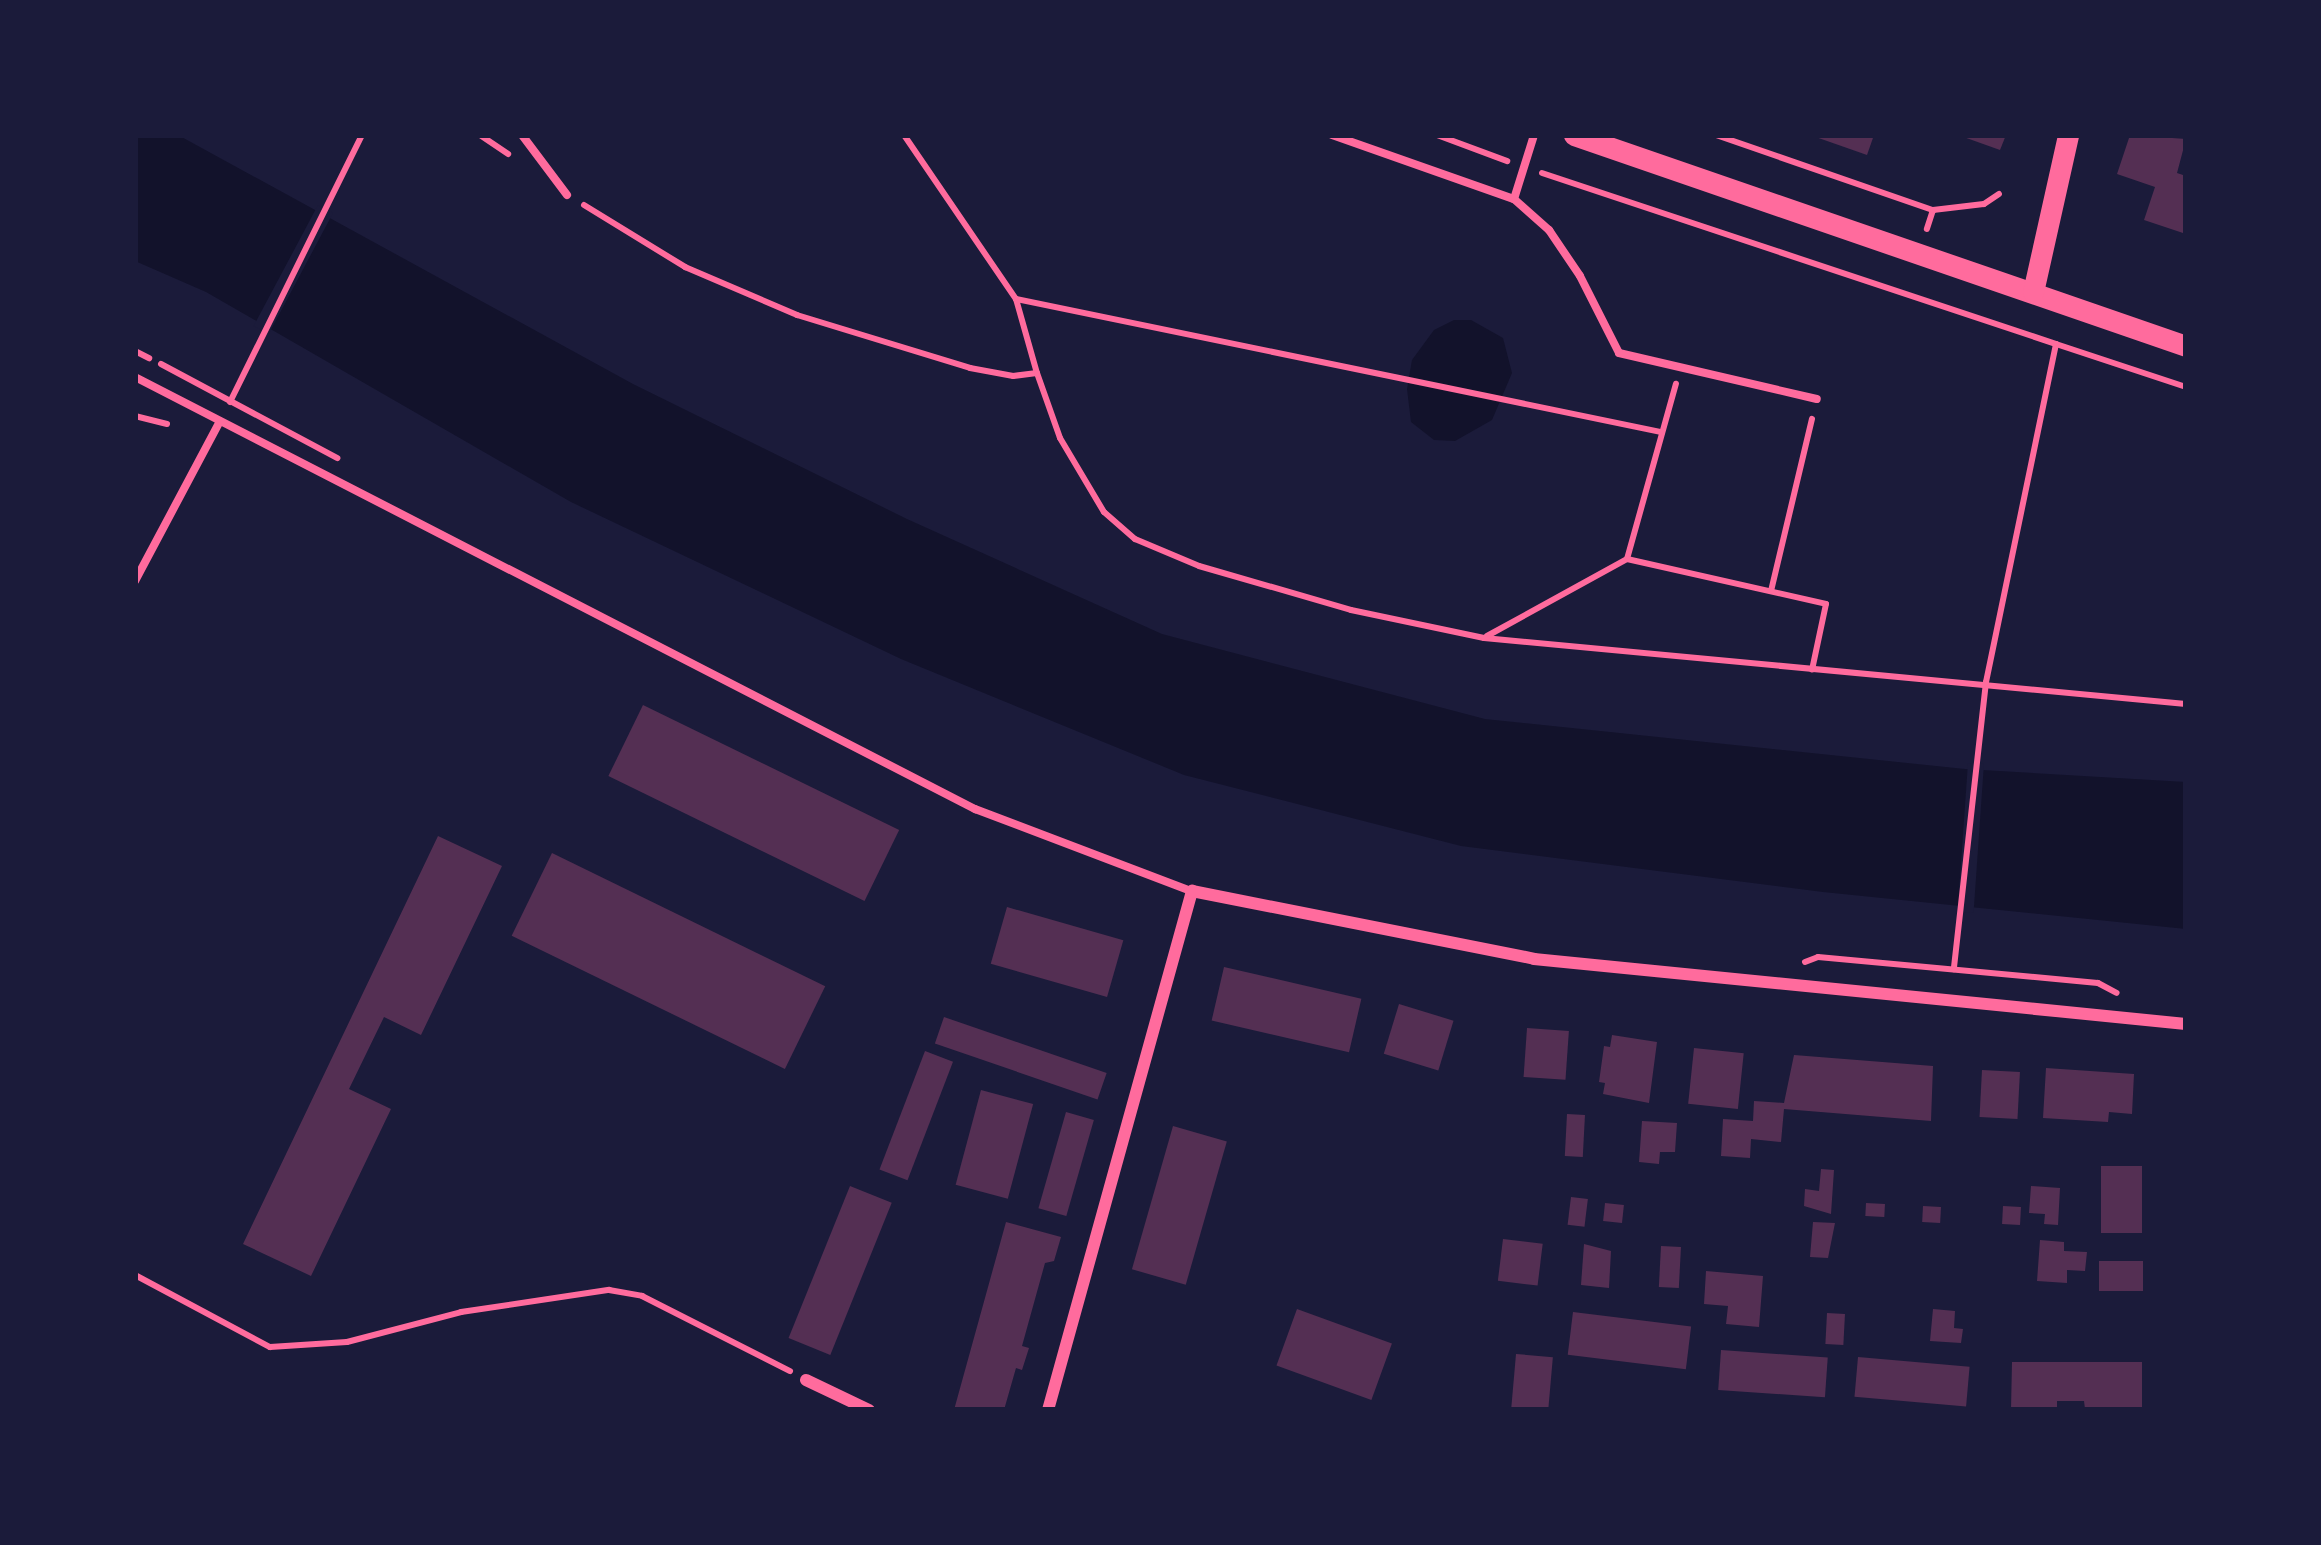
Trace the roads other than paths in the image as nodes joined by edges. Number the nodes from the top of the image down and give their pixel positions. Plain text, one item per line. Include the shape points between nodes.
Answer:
1 (522, 135) edge
2 (1332, 135) edge
3 (1534, 135) edge
4 (1574, 135) edge
5 (2068, 135) edge
6 (567, 195) road end
7 (1514, 199) junction
8 (2033, 292) junction
9 (2186, 346) edge
10 (135, 377) edge
11 (1817, 399) road end
12 (220, 421) junction
13 (135, 581) edge
14 (1192, 891) junction
15 (2186, 1024) edge
16 (806, 1379) road end
17 (869, 1410) edge
18 (1048, 1410) edge

1 - 6 lane
2 - 7 lane
3 - 7 lane
4 - 8 main road
5 - 8 main road
7 - 11 lane via 1549,230 1619,353
8 - 9 main road
10 - 12 lane
12 - 13 lane
12 - 14 lane via 975,809
14 - 15 street via 1534,959
14 - 18 street
16 - 17 street

